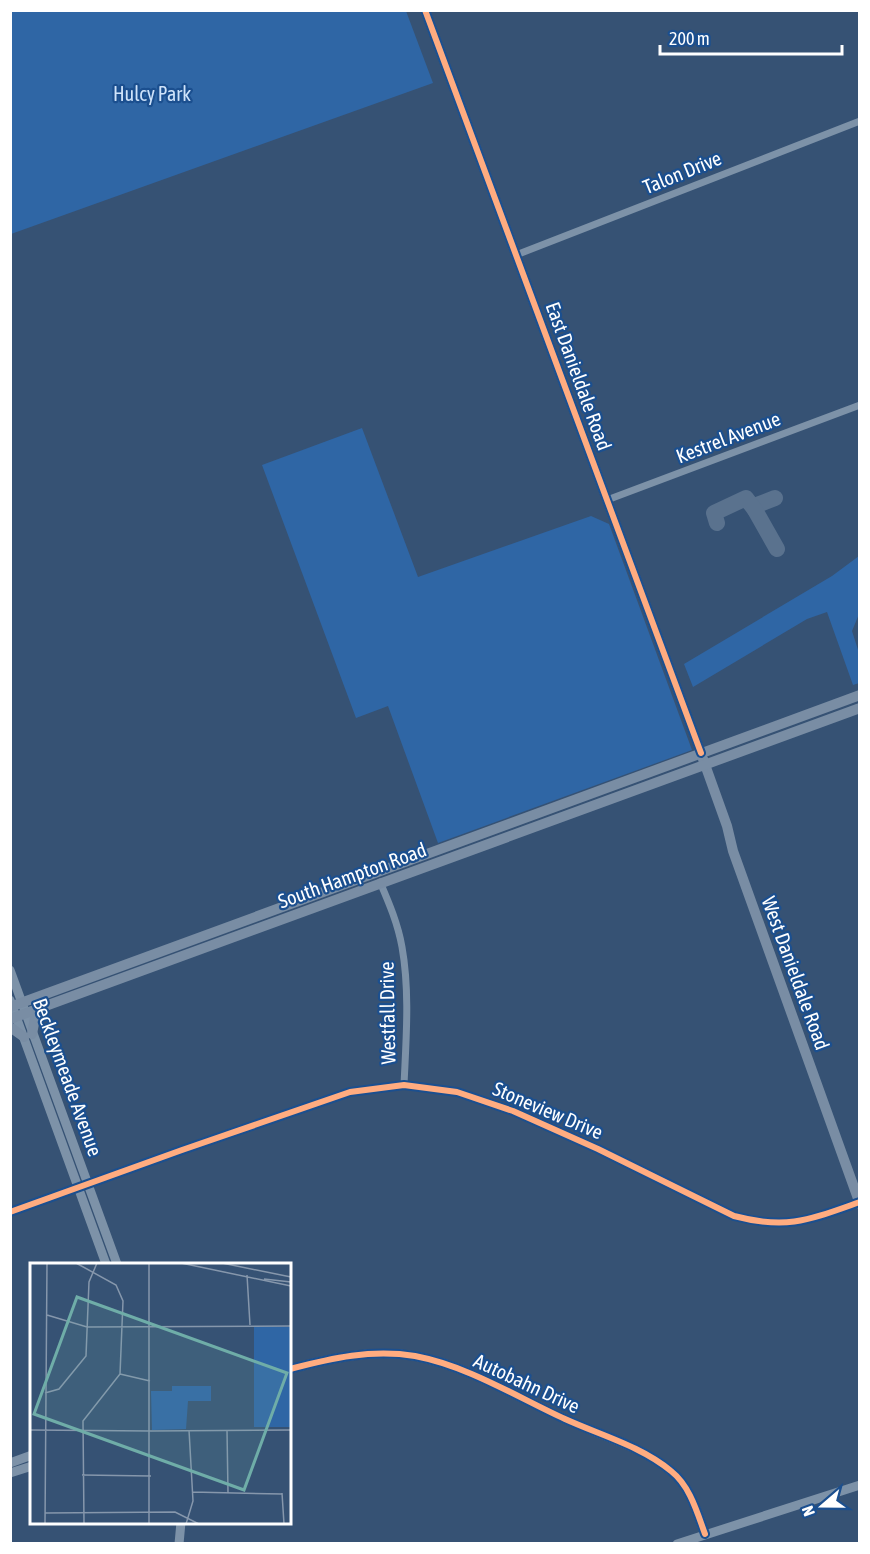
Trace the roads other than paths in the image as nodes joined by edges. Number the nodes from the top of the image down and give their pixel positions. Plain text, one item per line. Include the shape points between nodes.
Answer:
1 (425, 10) edge
2 (860, 121) edge
3 (516, 255) junction
4 (860, 405) edge
5 (608, 500) junction
6 (860, 695) edge
7 (831, 705) junction
8 (860, 708) edge
9 (834, 717) junction
10 (701, 753) junction
11 (705, 765) junction
12 (536, 814) junction
13 (540, 826) junction
14 (376, 873) junction
15 (381, 884) junction
16 (10, 970) edge
17 (44, 1007) junction
18 (15, 1011) edge
19 (28, 1036) junction
20 (404, 1085) junction
21 (88, 1185) junction
22 (78, 1189) junction
23 (859, 1203) edge
24 (10, 1212) edge
25 (106, 1263) edge
26 (117, 1263) edge
27 (291, 1369) edge
28 (30, 1456) edge
29 (10, 1463) edge
30 (30, 1467) edge
31 (10, 1473) edge
32 (860, 1485) edge
33 (181, 1524) edge
34 (705, 1534) junction
35 (179, 1544) edge
36 (677, 1544) edge

1 - 3 street, East Danieldale Road
2 - 3 street, Talon Drive
3 - 5 street, East Danieldale Road
4 - 5 street, Kestrel Avenue
5 - 10 street, East Danieldale Road
6 - 7 main road, South Hampton Road
7 - 9 main road
7 - 10 main road, South Hampton Road
8 - 9 main road, South Hampton Road
9 - 11 main road, South Hampton Road
10 - 11 main road, West Danieldale Road
10 - 12 main road, South Hampton Road
11 - 13 main road, South Hampton Road
11 - 23 main road, West Danieldale Road
12 - 13 main road
12 - 14 main road, South Hampton Road
13 - 15 main road, South Hampton Road
14 - 15 street, Westfall Drive
14 - 18 main road, South Hampton Road
15 - 17 main road, South Hampton Road
15 - 20 street, Westfall Drive via 395,919 406,977
16 - 18 street, Beckleymeade Avenue
17 - 18 main road, South Hampton Road
17 - 19 main road
18 - 19 main road
18 - 19 street, Beckleymeade Avenue
19 - 21 street, Beckleymeade Avenue
19 - 22 street, Beckleymeade Avenue
20 - 21 street, Stoneview Drive via 351,1092
20 - 23 street, Stoneview Drive via 457,1092 513,1111 752,1221 800,1221
21 - 22 street, Stoneview Drive
21 - 26 street, Beckleymeade Avenue
22 - 24 street, Stoneview Drive
22 - 25 street, Beckleymeade Avenue
27 - 34 street, Autobahn Drive via 370,1352 415,1356 447,1365 646,1454 673,1472 692,1497
28 - 29 street
30 - 31 street
32 - 34 street
33 - 35 street
34 - 36 street

